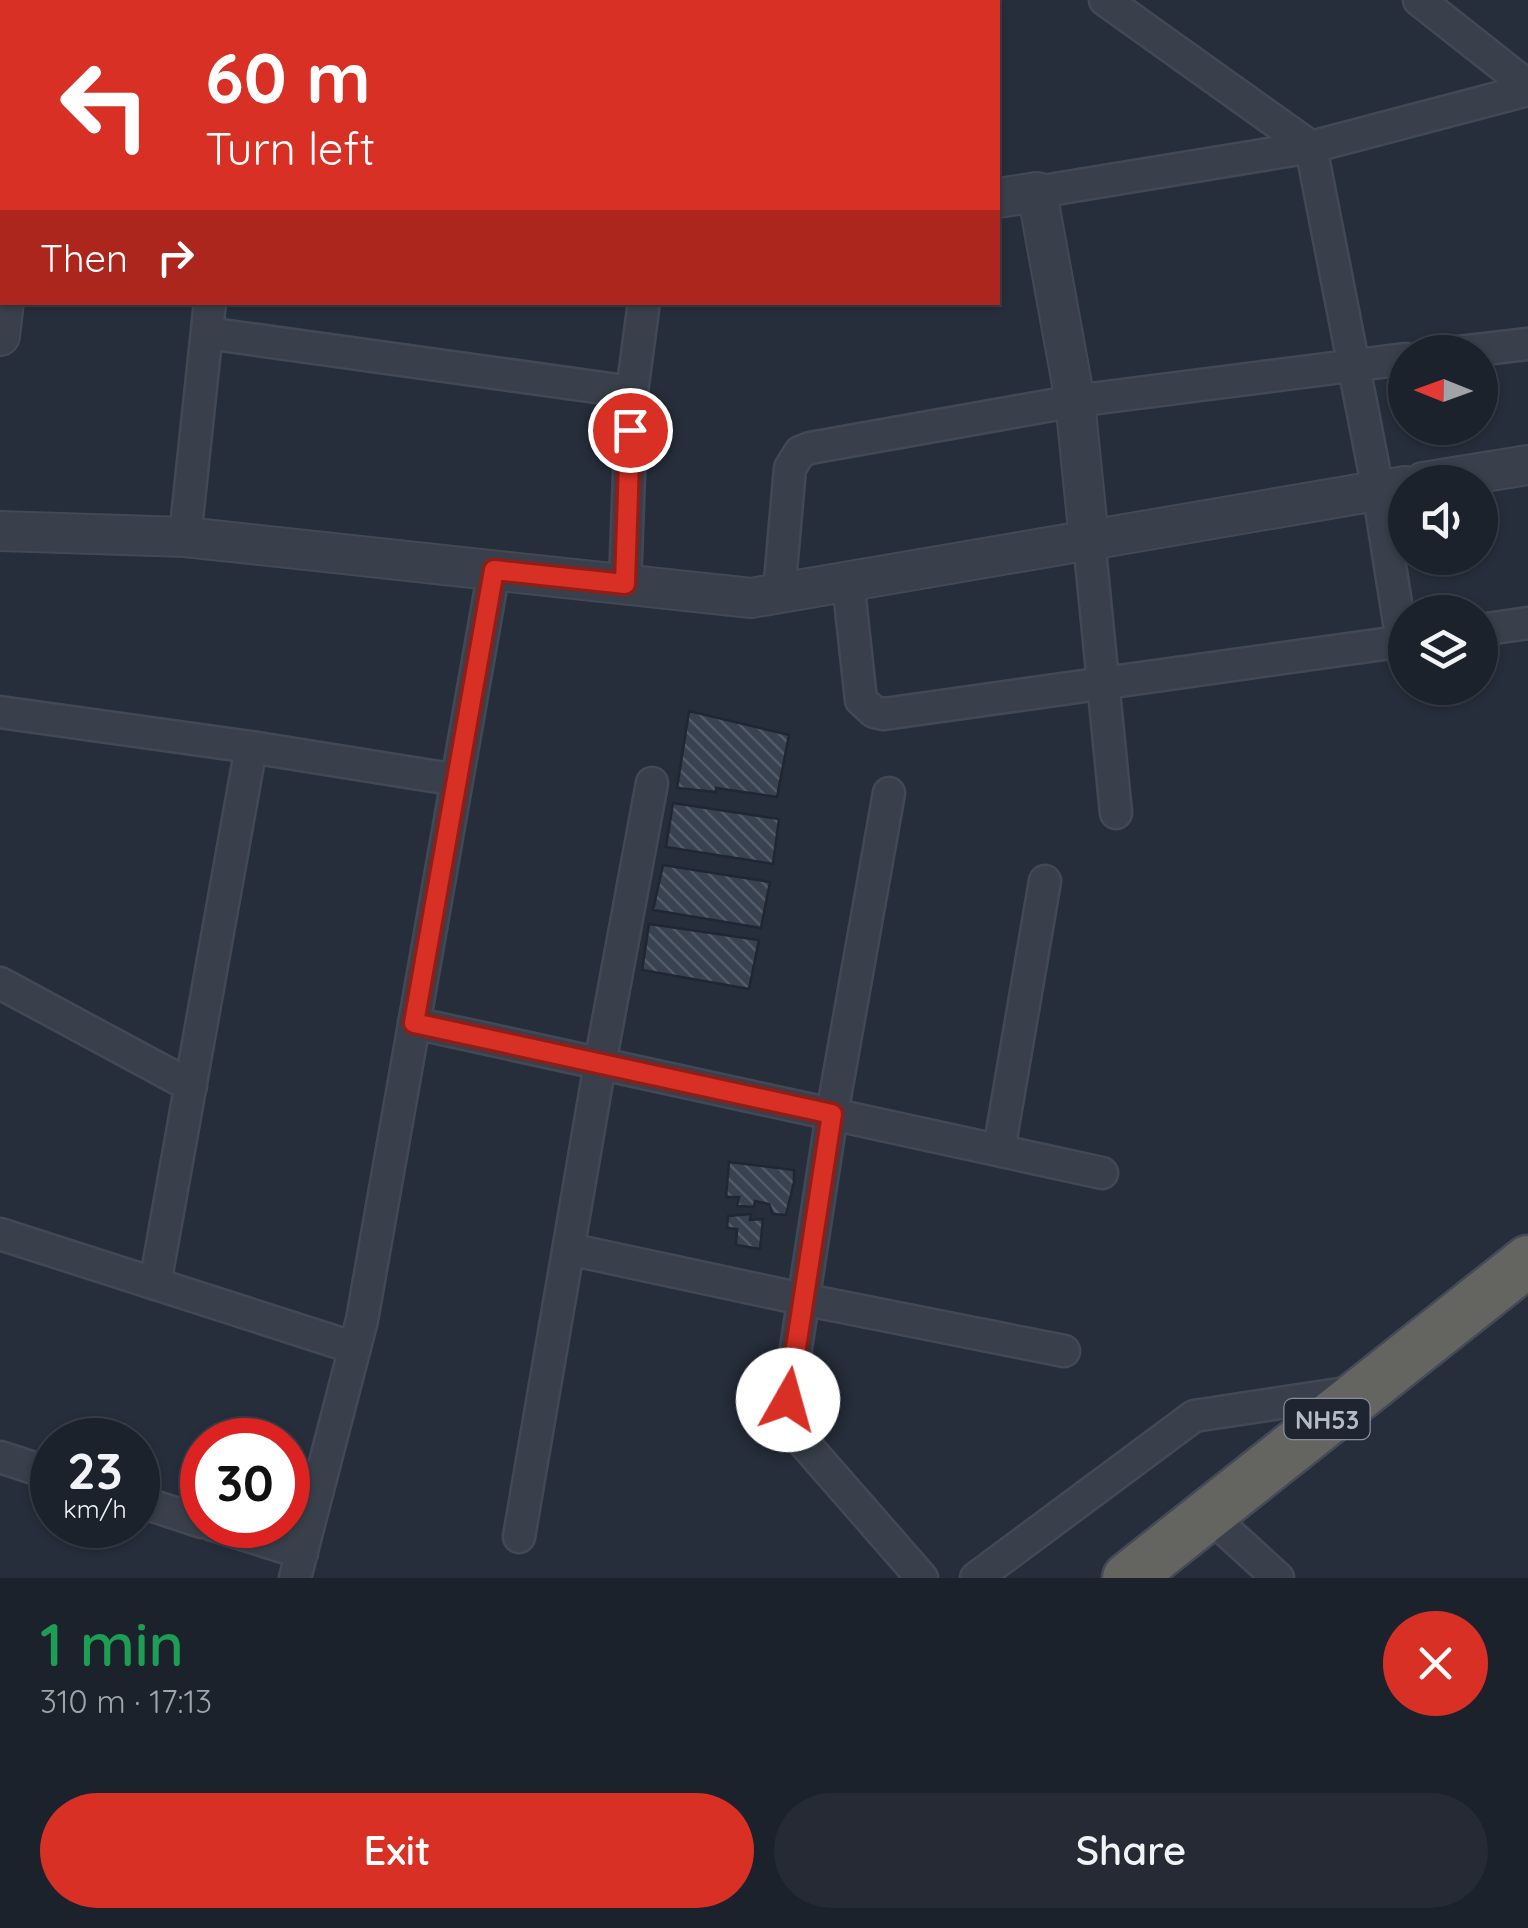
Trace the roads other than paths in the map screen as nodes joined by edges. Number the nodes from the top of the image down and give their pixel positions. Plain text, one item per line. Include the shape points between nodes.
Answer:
1 (1105, 0) edge
2 (1419, 0) edge
3 (1528, 88) edge
4 (1311, 147) junction
5 (1036, 192) junction
6 (1000, 198) edge
7 (4, 305) edge
8 (644, 305) edge
9 (209, 318) edge
10 (0, 336) edge
11 (1528, 344) edge
12 (1498, 348) edge
13 (1388, 362) edge
14 (1353, 366) junction
15 (632, 392) junction
16 (1075, 401) junction
17 (1528, 465) edge
18 (1498, 470) edge
19 (1388, 475) edge
20 (1388, 489) edge
21 (0, 531) edge
22 (184, 538) junction
23 (1089, 540) junction
24 (494, 570) junction
25 (848, 581) junction
26 (625, 584) junction
27 (779, 593) junction
28 (1528, 623) edge
29 (1498, 627) edge
30 (1388, 643) edge
31 (1103, 684) junction
32 (0, 712) edge
33 (251, 747) junction
34 (457, 780) junction
35 (652, 782) dead end
36 (889, 793) dead end
37 (1116, 813) dead end
38 (1044, 881) dead end
39 (0, 983) edge
40 (414, 1023) junction
41 (600, 1064) junction
42 (191, 1086) junction
43 (832, 1114) junction
44 (999, 1150) junction
45 (1102, 1172) dead end
46 (0, 1234) edge
47 (568, 1249) junction
48 (1528, 1262) edge
49 (155, 1284) junction
50 (802, 1299) junction
51 (355, 1348) junction
52 (1064, 1351) dead end
53 (1362, 1390) junction
54 (0, 1457) edge
55 (30, 1467) edge
56 (1208, 1514) junction
57 (519, 1537) dead end
58 (261, 1548) edge
59 (299, 1566) edge
60 (922, 1578) edge
61 (976, 1578) edge
62 (1128, 1578) edge
63 (1278, 1578) edge

1 - 4 street
2 - 3 street
3 - 4 street
4 - 5 street
4 - 14 street
5 - 6 street
5 - 16 street
7 - 10 street
8 - 15 street
9 - 15 street
9 - 22 street
11 - 12 street
13 - 14 street
14 - 16 street
14 - 19 street
15 - 26 street
16 - 23 street
16 - 27 street via 800,452 790,468
17 - 18 street
20 - 23 street
21 - 22 street
22 - 24 street
23 - 25 street
23 - 31 street
24 - 26 street
24 - 34 street
25 - 27 street
25 - 31 street via 861,700 874,712
26 - 27 street via 751,598
28 - 29 street
30 - 31 street
31 - 37 street
32 - 33 street
33 - 34 street
33 - 42 street
34 - 40 street
35 - 41 street
36 - 43 street
38 - 44 street
39 - 42 street
40 - 41 street
40 - 51 street
41 - 43 street
41 - 47 street
42 - 49 street
43 - 44 street
43 - 50 street
44 - 45 street
46 - 49 street
47 - 50 street
47 - 57 street
48 - 53 highway, NH53
49 - 51 street
50 - 52 street
50 - 60 street via 788,1388 796,1429
51 - 59 street
53 - 56 highway, NH53
53 - 61 street via 1194,1416
54 - 55 street
56 - 62 highway, NH53
56 - 63 street
58 - 59 street

